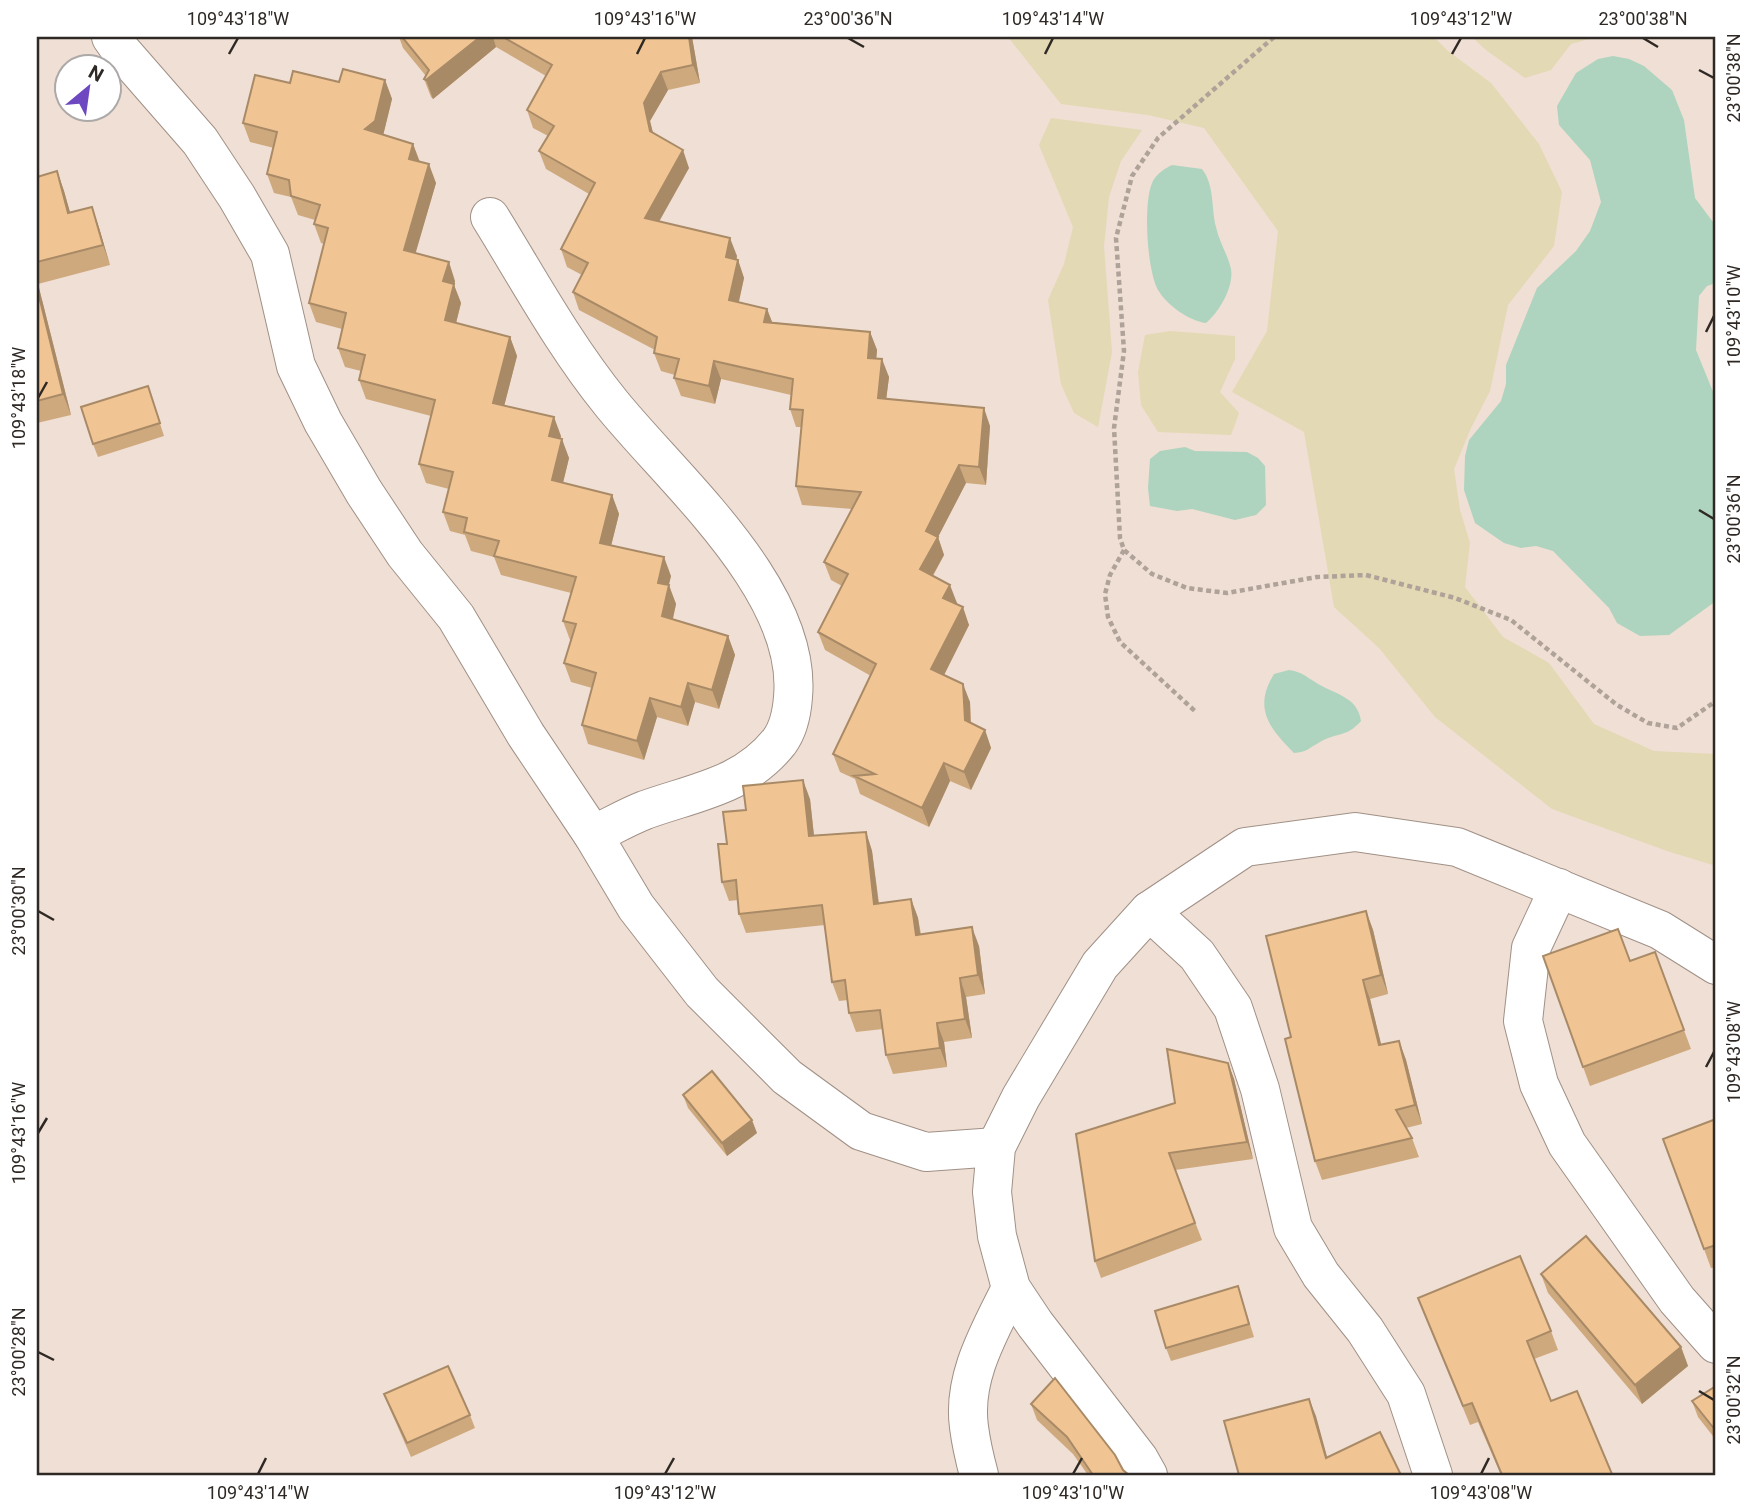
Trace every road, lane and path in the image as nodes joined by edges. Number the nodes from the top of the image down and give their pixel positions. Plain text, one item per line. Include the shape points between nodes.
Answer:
1 (111, 37) edge
2 (1275, 37) edge
3 (490, 216) dead end
4 (1124, 550) junction
5 (1716, 701) edge
6 (1197, 713) dead end
7 (593, 835) junction
8 (1559, 888) junction
9 (1149, 911) junction
10 (1716, 965) edge
11 (996, 1146) junction
12 (1011, 1288) junction
13 (1716, 1344) edge
14 (979, 1475) edge
15 (1148, 1475) edge
16 (1433, 1475) edge

1 - 7 street via 200,141 237,197 270,254 296,366 323,422 405,554 456,617 526,735
2 - 4 path via 1158,138 1132,176 1116,238 1124,351 1114,428
3 - 7 street via 539,302 611,403 705,509 744,561 774,607 788,641 795,678 792,711 781,740 753,769 721,786 643,811
4 - 5 path via 1152,574 1187,588 1227,593 1317,577 1366,575 1455,598 1511,620 1617,705 1648,723 1677,728
4 - 6 path via 1105,594 1108,617 1120,642
7 - 11 street via 636,907 702,992 787,1077 861,1131 926,1152
8 - 9 street via 1457,847 1355,832 1245,848
8 - 10 street via 1660,930
8 - 13 street via 1531,948 1523,1021 1539,1084 1567,1144 1677,1300
9 - 11 street via 1100,965
9 - 16 street via 1197,955 1233,1007 1260,1089 1293,1228 1406,1394
11 - 12 street via 992,1192 997,1236
12 - 14 street via 980,1352 971,1384 968,1425
12 - 15 street

